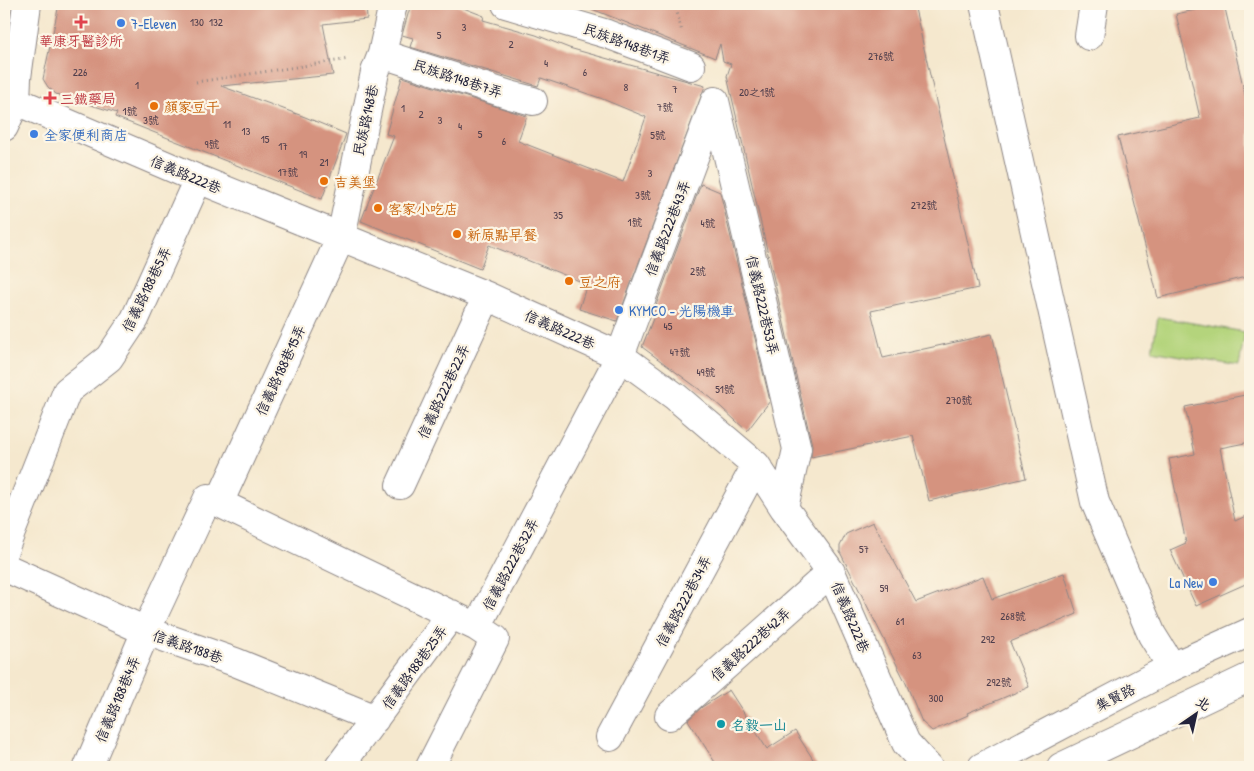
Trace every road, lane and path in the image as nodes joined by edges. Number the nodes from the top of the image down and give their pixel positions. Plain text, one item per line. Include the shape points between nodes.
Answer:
1 (27, 4) edge
2 (393, 4) edge
3 (506, 4) edge
4 (984, 4) edge
5 (1094, 4) edge
6 (1090, 36) dead end
7 (382, 54) junction
8 (691, 66) dead end
9 (196, 82) dead end
10 (16, 100) junction
11 (534, 101) dead end
12 (715, 101) joint
13 (4, 127) edge
14 (198, 179) junction
15 (341, 237) junction
16 (487, 296) junction
17 (620, 356) junction
18 (756, 465) junction
19 (400, 485) dead end
20 (219, 503) junction
21 (784, 508) junction
22 (4, 550) edge
23 (4, 567) edge
24 (831, 572) junction
25 (452, 614) junction
26 (477, 627) junction
27 (146, 631) junction
28 (1250, 632) edge
29 (1172, 667) junction
30 (1250, 677) edge
31 (669, 716) dead end
32 (375, 719) junction
33 (610, 737) dead end
34 (995, 764) edge
35 (88, 767) edge
36 (339, 767) edge
37 (430, 767) edge
38 (928, 767) edge
39 (1061, 767) edge

1 - 10 street via 16,78
2 - 7 street, 民族路148巷
3 - 8 street, 民族路148巷1弄 via 607,34
4 - 29 street via 1094,502 1152,635
5 - 6 street
7 - 9 path
7 - 11 street, 民族路148巷7弄
7 - 15 street, 民族路148巷 via 375,72
10 - 13 street
10 - 14 street, 信義路222巷
12 - 17 street, 信義路222巷43弄
12 - 21 street, 信義路222巷53弄 via 797,449
14 - 15 street, 信義路222巷
14 - 22 street, 信義路188巷5弄 via 135,319 109,358 67,391
15 - 16 street, 信義路222巷
15 - 20 street, 信義路188巷15弄
16 - 17 street, 信義路222巷
16 - 19 street, 信義路222巷22弄
17 - 18 street, 信義路222巷 via 676,397
17 - 26 street, 信義路222巷32弄
18 - 21 street, 信義路222巷
18 - 33 street, 信義路222巷34弄
20 - 25 street
20 - 27 street via 208,498
21 - 24 street, 信義路222巷
23 - 27 street, 信義路188巷
24 - 31 street, 信義路222巷42弄
24 - 38 street, 信義路222巷 via 906,743
25 - 26 street
25 - 32 street, 信義路188巷25弄
26 - 37 street, 信義路222巷32弄 via 495,639
27 - 32 street, 信義路188巷 via 235,662
27 - 35 street, 信義路188巷4弄
28 - 29 street, 集賢路
29 - 34 street, 集賢路
30 - 39 street
32 - 36 street, 信義路188巷25弄

